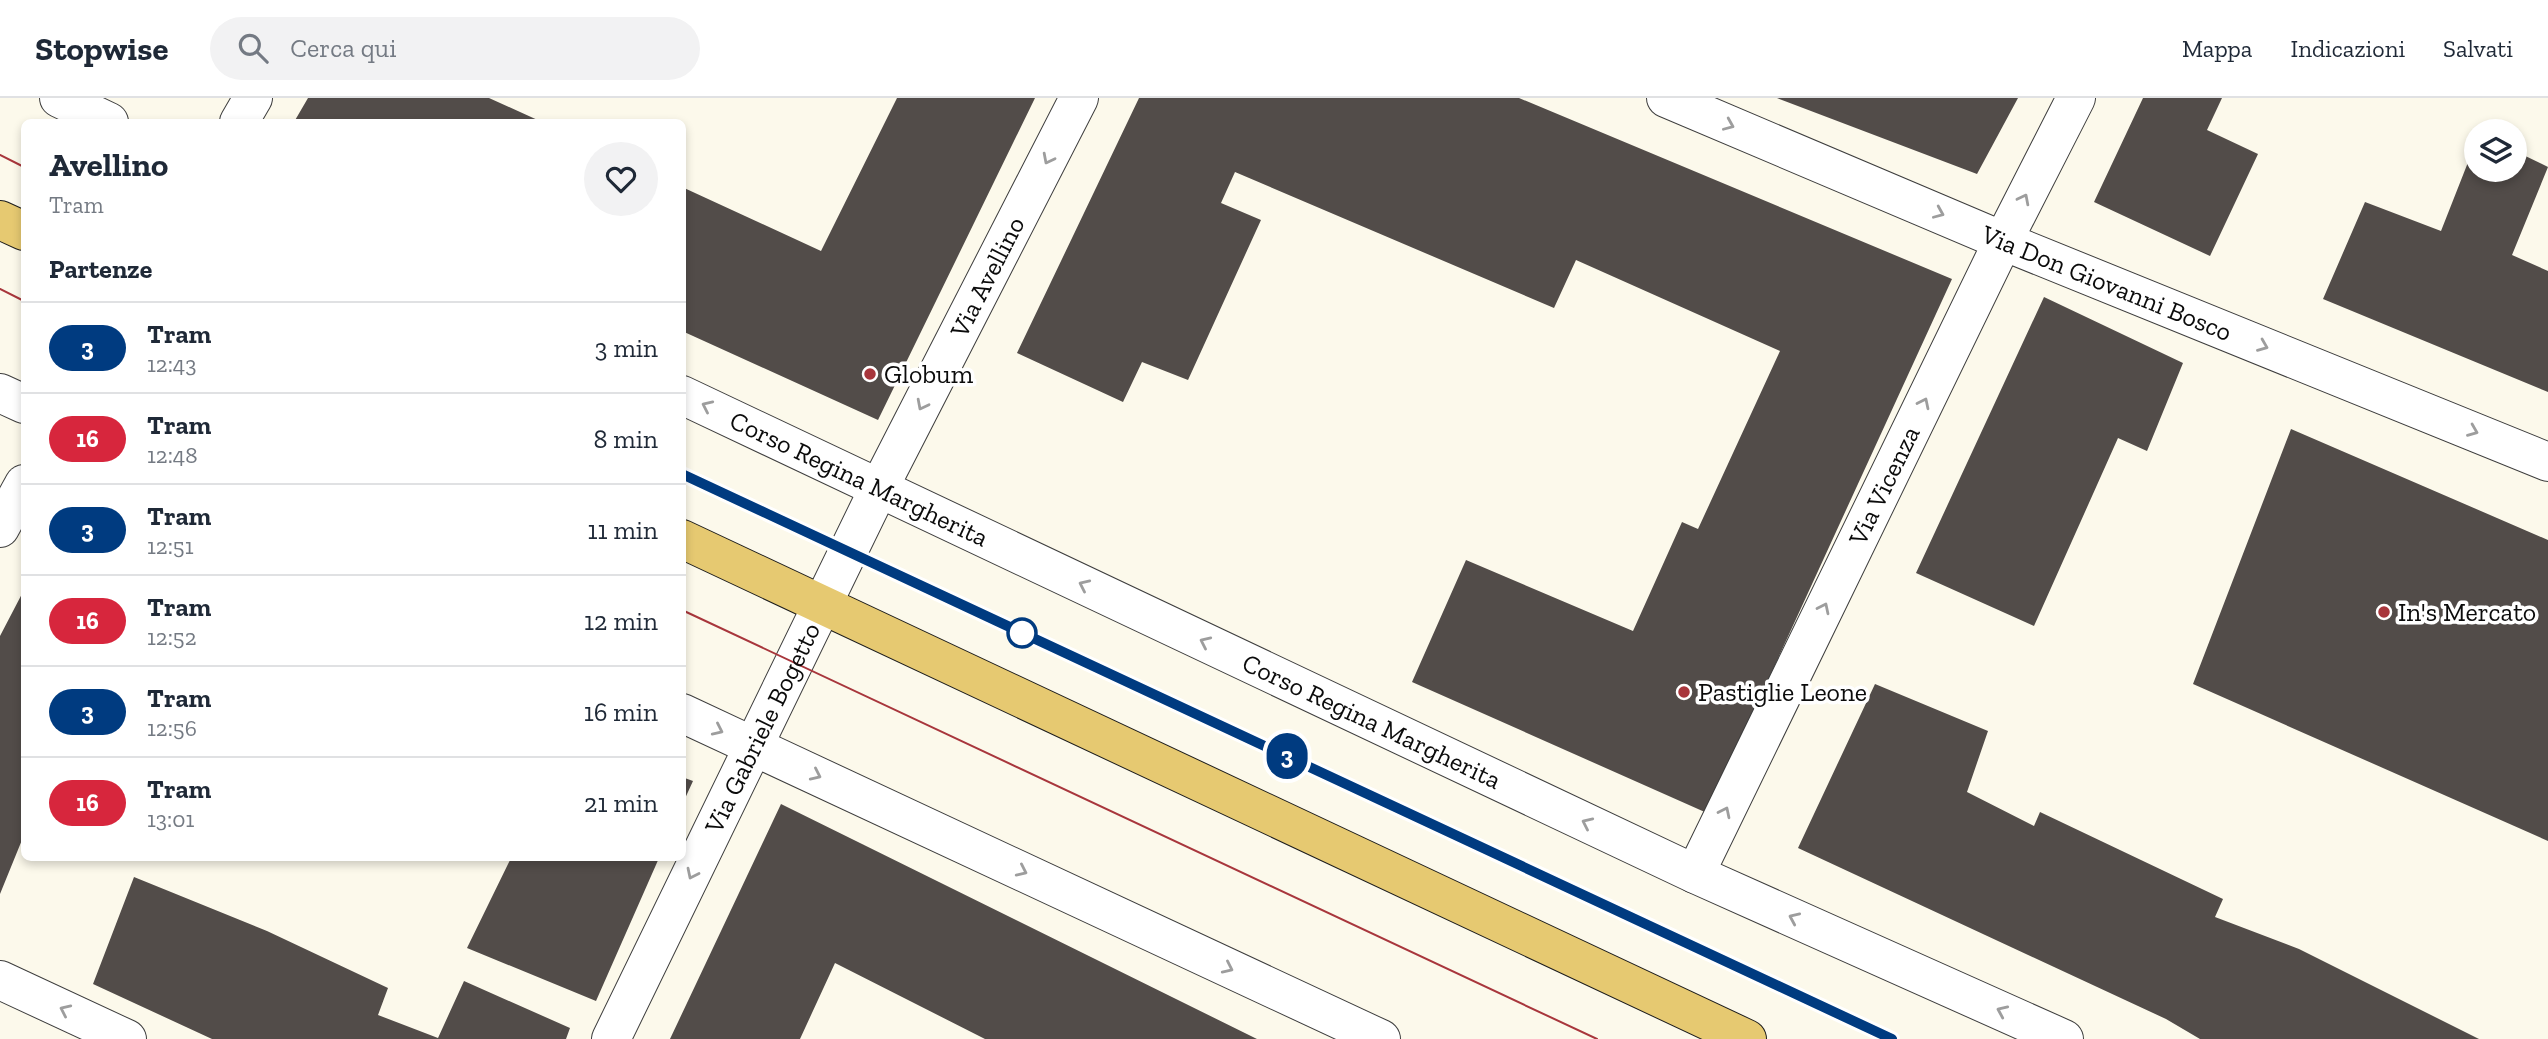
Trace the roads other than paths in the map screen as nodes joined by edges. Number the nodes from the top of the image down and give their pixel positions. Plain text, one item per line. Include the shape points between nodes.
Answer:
1 (59, 98) edge
2 (253, 98) edge
3 (1079, 98) edge
4 (1666, 98) edge
5 (2076, 98) edge
6 (103, 119) edge
7 (241, 119) edge
8 (0, 220) edge
9 (21, 230) edge
10 (2003, 241) junction
11 (0, 393) edge
12 (686, 397) edge
13 (21, 403) edge
14 (2548, 462) edge
15 (879, 488) junction
16 (21, 490) edge
17 (0, 528) edge
18 (686, 540) edge
19 (823, 604) junction
20 (686, 715) edge
21 (754, 746) junction
22 (1695, 874) junction
23 (0, 980) edge
24 (127, 1039) edge
25 (611, 1039) edge
26 (1381, 1039) edge
27 (1747, 1039) edge
28 (2064, 1039) edge

1 - 6 street
2 - 7 street
3 -> 15 street, Via Avellino
4 -> 10 street, Via Don Giovanni Bosco
10 -> 5 street, Via Vicenza
8 - 9 main road
10 -> 14 street, Via Don Giovanni Bosco
22 -> 10 street, Via Vicenza
11 - 13 street
15 -> 12 street, Corso Regina Margherita
15 - 19 street, Via Avellino
22 -> 15 street, Corso Regina Margherita
16 - 17 street
18 - 19 main road
19 - 21 street, Via Gabriele Bogetto
19 - 27 main road
20 -> 21 street
21 -> 25 street, Via Gabriele Bogetto
21 -> 26 street
28 -> 22 street, Corso Regina Margherita
24 -> 23 street

